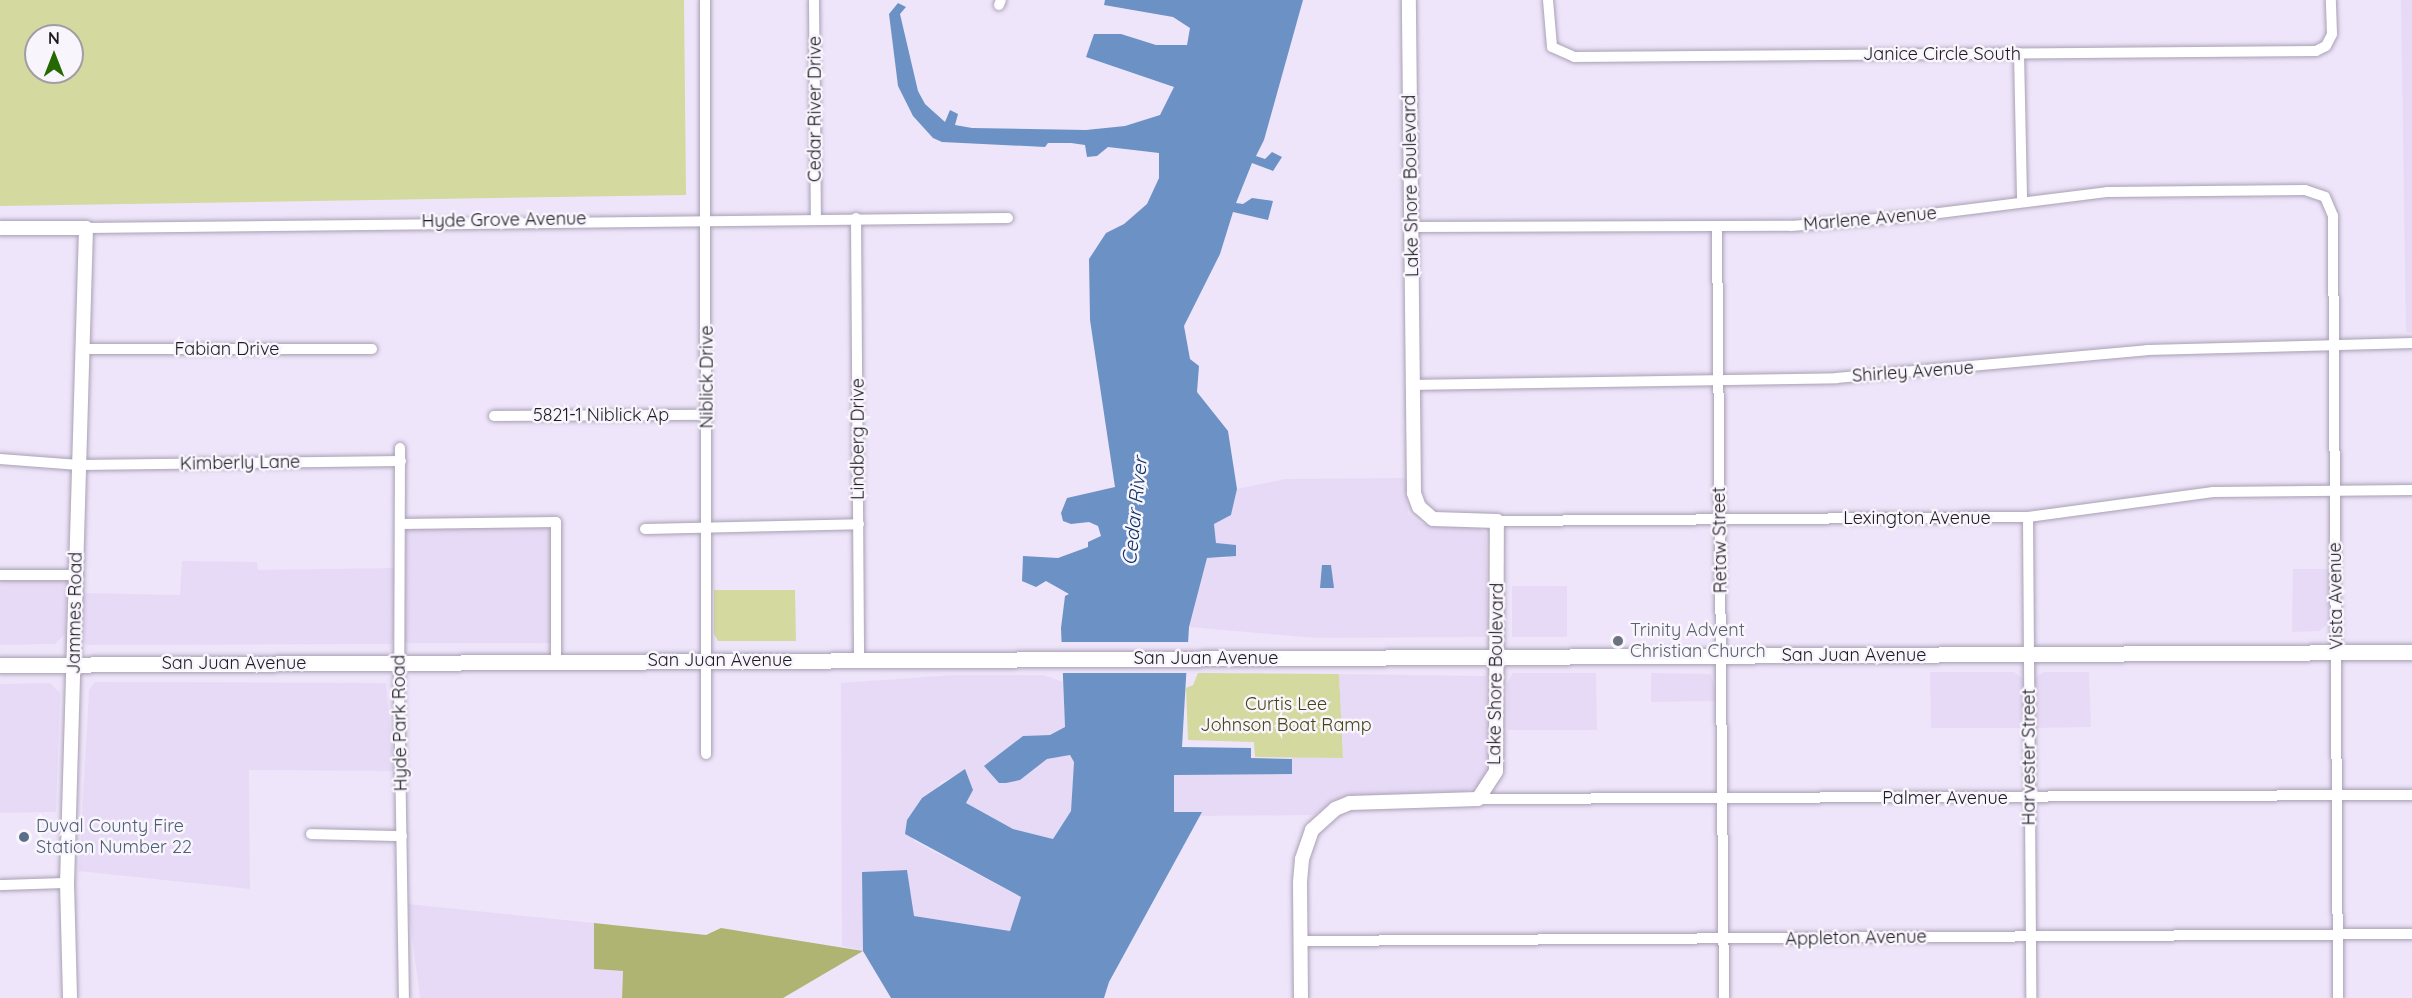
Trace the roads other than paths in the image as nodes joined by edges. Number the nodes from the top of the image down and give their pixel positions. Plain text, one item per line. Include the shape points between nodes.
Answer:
1 (705, 0) edge
2 (814, 0) edge
3 (1409, 0) edge
4 (1548, 0) edge
5 (2331, 0) edge
6 (2019, 53) junction
7 (2325, 197) joint
8 (2022, 200) junction
9 (706, 218) junction
10 (816, 218) junction
11 (856, 218) junction
12 (1008, 218) dead end
13 (1718, 226) junction
14 (1412, 227) junction
15 (0, 228) edge
16 (86, 228) junction
17 (2334, 343) junction
18 (2412, 343) edge
19 (82, 349) junction
20 (372, 349) dead end
21 (1719, 380) junction
22 (1413, 385) junction
23 (708, 415) junction
24 (494, 416) dead end
25 (400, 448) dead end
26 (0, 459) edge
27 (400, 461) junction
28 (79, 465) junction
29 (2335, 490) junction
30 (2412, 490) edge
31 (1423, 513) joint
32 (2028, 517) junction
33 (1720, 519) junction
34 (1497, 521) junction
35 (400, 524) junction
36 (708, 524) junction
37 (859, 524) junction
38 (645, 529) dead end
39 (0, 575) edge
40 (75, 575) junction
41 (2336, 652) junction
42 (2412, 652) edge
43 (2029, 654) junction
44 (1722, 655) junction
45 (1498, 656) junction
46 (859, 659) junction
47 (707, 660) junction
48 (556, 661) junction
49 (399, 662) junction
50 (74, 664) junction
51 (0, 665) edge
52 (706, 754) dead end
53 (2337, 795) junction
54 (2412, 795) edge
55 (2030, 797) junction
56 (1478, 799) junction
57 (1723, 799) junction
58 (311, 834) dead end
59 (402, 836) junction
60 (67, 883) junction
61 (0, 885) edge
62 (2337, 934) junction
63 (2412, 934) edge
64 (2031, 936) junction
65 (1724, 939) junction
66 (1300, 941) junction
67 (70, 998) edge
68 (404, 998) edge
69 (1300, 998) edge
70 (1724, 998) edge
71 (2031, 998) edge
72 (2338, 998) edge

1 - 9 street, Niblick Drive
2 - 10 street, Cedar River Drive
3 - 14 street, Lake Shore Boulevard
4 - 6 street, Janice Circle South via 1550,37 1558,52 1574,57
5 - 6 street, Janice Circle South via 2332,34 2326,46 2316,51
6 - 8 street
7 - 8 street, Marlene Avenue via 2305,190 2118,192
7 - 17 street, Vista Avenue via 2333,216
8 - 13 street, Marlene Avenue via 1838,223
9 - 10 street, Hyde Grove Avenue
9 - 16 street, Hyde Grove Avenue
9 - 23 street, Niblick Drive
10 - 11 street, Hyde Grove Avenue
11 - 12 street, Hyde Grove Avenue
11 - 37 street, Lindberg Drive
13 - 14 street, Marlene Avenue
13 - 21 street, Retaw Street
14 - 22 street, Lake Shore Boulevard
15 - 16 street, Hyde Grove Avenue
16 - 19 street, Jammes Road
17 - 18 street, Shirley Avenue
17 - 21 street, Shirley Avenue via 2147,350 1847,377
17 - 29 street, Vista Avenue
19 - 20 street, Fabian Drive
19 - 28 street, Jammes Road
21 - 22 street, Shirley Avenue
21 - 33 street, Retaw Street
22 - 31 street, Lake Shore Boulevard via 1414,493
23 - 24 street, 5821-1 Niblick Ap
23 - 36 street, Niblick Drive
25 - 27 street, Hyde Park Road
26 - 28 street, Kimberly Lane
27 - 28 street, Kimberly Lane
27 - 35 street, Hyde Park Road
28 - 40 street, Jammes Road
29 - 30 street, Lexington Avenue
29 - 32 street, Lexington Avenue via 2213,492
29 - 41 street, Vista Avenue
31 - 34 street, Lexington Avenue via 1443,520
32 - 33 street, Lexington Avenue
32 - 43 street, Harvester Street
33 - 34 street, Lexington Avenue
33 - 44 street, Retaw Street
34 - 45 street, Lake Shore Boulevard
35 - 48 street via 556,522
35 - 49 street, Hyde Park Road
36 - 37 street
36 - 38 street
36 - 47 street, Niblick Drive
37 - 46 street, Lindberg Drive
39 - 40 street
40 - 50 street, Jammes Road
41 - 42 main road, San Juan Avenue
41 - 43 main road, San Juan Avenue
41 - 53 street, Vista Avenue
43 - 44 main road, San Juan Avenue
43 - 55 street, Harvester Street
44 - 45 main road, San Juan Avenue
44 - 57 street, Retaw Street
45 - 46 main road, San Juan Avenue
45 - 56 street, Lake Shore Boulevard via 1496,771
46 - 47 main road, San Juan Avenue
47 - 48 main road, San Juan Avenue
47 - 52 street, Niblick Drive
48 - 49 main road, San Juan Avenue
49 - 50 main road, San Juan Avenue
49 - 59 street, Hyde Park Road
50 - 51 main road, San Juan Avenue
50 - 60 street, Jammes Road
53 - 54 street, Palmer Avenue
53 - 55 street, Palmer Avenue
53 - 62 street, Vista Avenue
55 - 57 street, Palmer Avenue
55 - 64 street, Harvester Street
56 - 57 street, Palmer Avenue
56 - 66 street via 1366,800 1346,804 1322,819 1312,830 1302,859
57 - 65 street, Retaw Street
58 - 59 street
59 - 68 street, Hyde Park Road
60 - 61 street
60 - 67 street, Jammes Road
62 - 63 street, Appleton Avenue
62 - 64 street, Appleton Avenue
62 - 72 street, Vista Avenue
64 - 65 street, Appleton Avenue
64 - 71 street, Harvester Street
65 - 66 street, Appleton Avenue
65 - 70 street, Retaw Street
66 - 69 street

